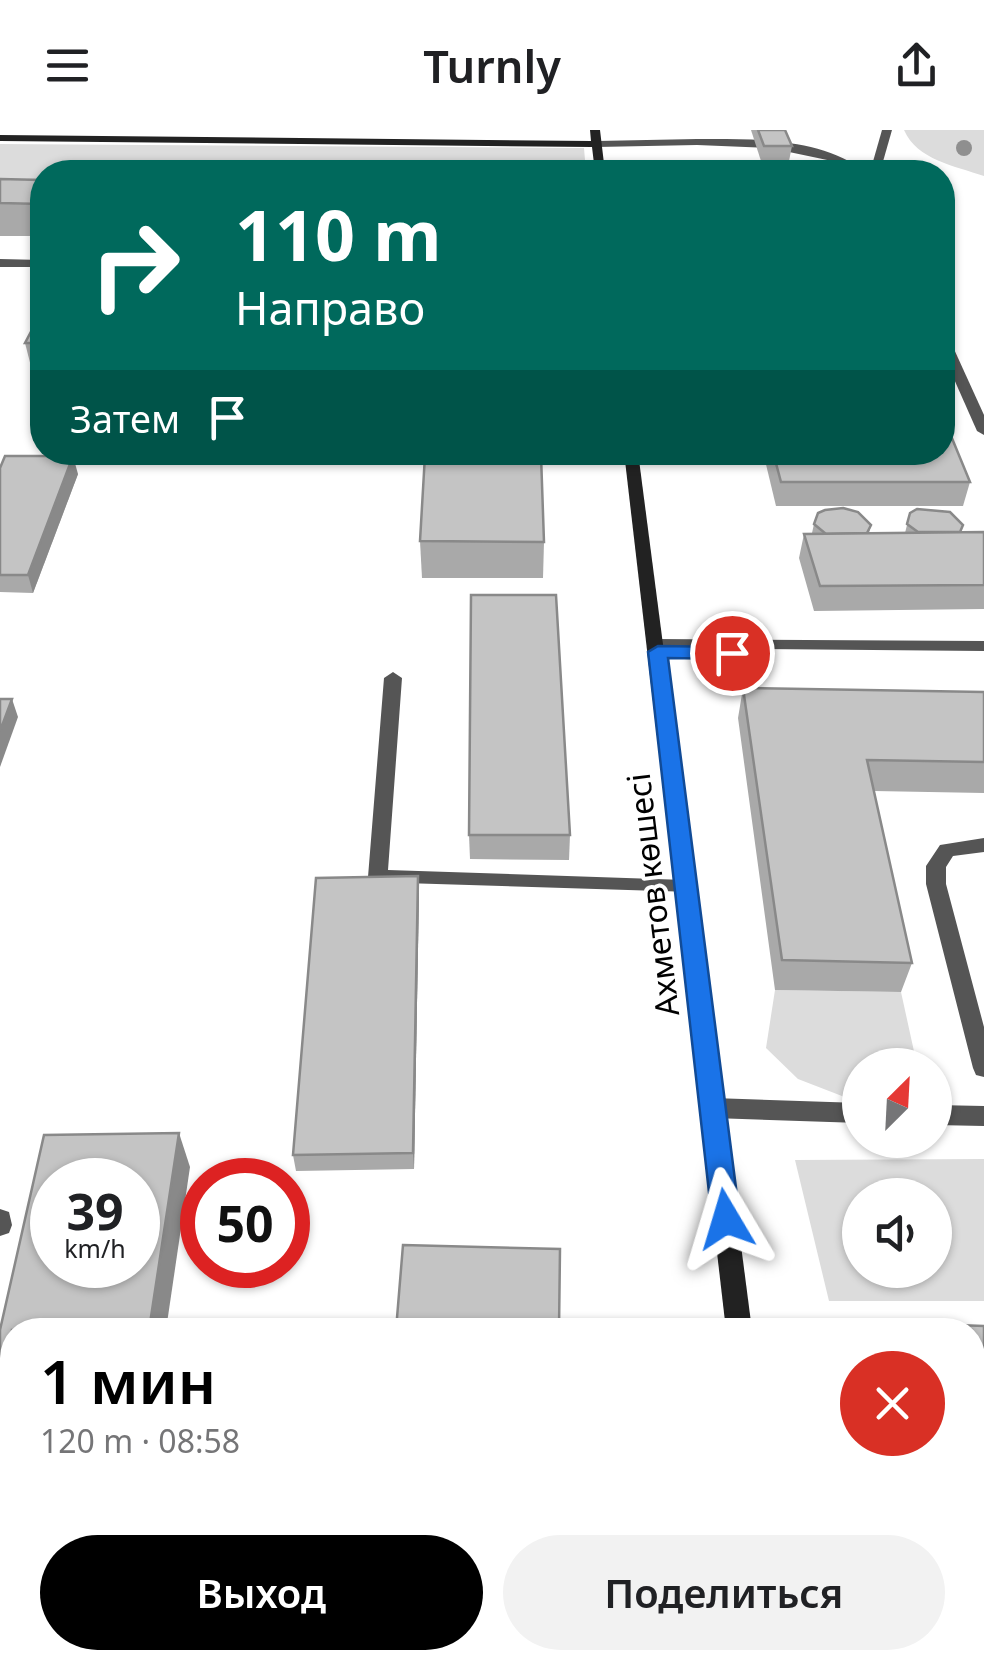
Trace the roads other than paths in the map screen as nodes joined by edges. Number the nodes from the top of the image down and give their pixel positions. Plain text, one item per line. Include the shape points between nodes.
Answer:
1 (595, 130) edge
2 (887, 130) edge
3 (97, 134) edge
4 (0, 138) edge
5 (596, 144) junction
6 (598, 160) edge
7 (839, 160) edge
8 (878, 160) edge
9 (0, 263) edge
10 (30, 264) edge
11 (956, 367) joint
12 (982, 388) edge
13 (984, 431) edge
14 (633, 465) edge
15 (984, 646) edge
16 (657, 648) junction
17 (984, 656) edge
18 (392, 678) dead end
19 (984, 845) edge
20 (685, 887) junction
21 (984, 1068) edge
22 (713, 1108) junction
23 (842, 1112) edge
24 (952, 1115) edge
25 (984, 1116) edge
26 (738, 1318) edge

1 - 5 main road
2 - 8 street
3 - 4 main road
3 - 5 main road
5 - 6 main road
5 - 7 street via 778,144
9 - 10 street
11 - 12 street
11 - 13 street
14 - 16 main road, Ахметов көшесі
15 - 16 street
16 - 17 street
16 - 20 main road, Ахметов көшесі
18 - 20 street via 378,878
19 - 21 street via 947,850 936,866 936,884
20 - 22 main road, Ахметов көшесі
22 - 23 street
22 - 26 main road, Ахметов көшесі
24 - 25 street

